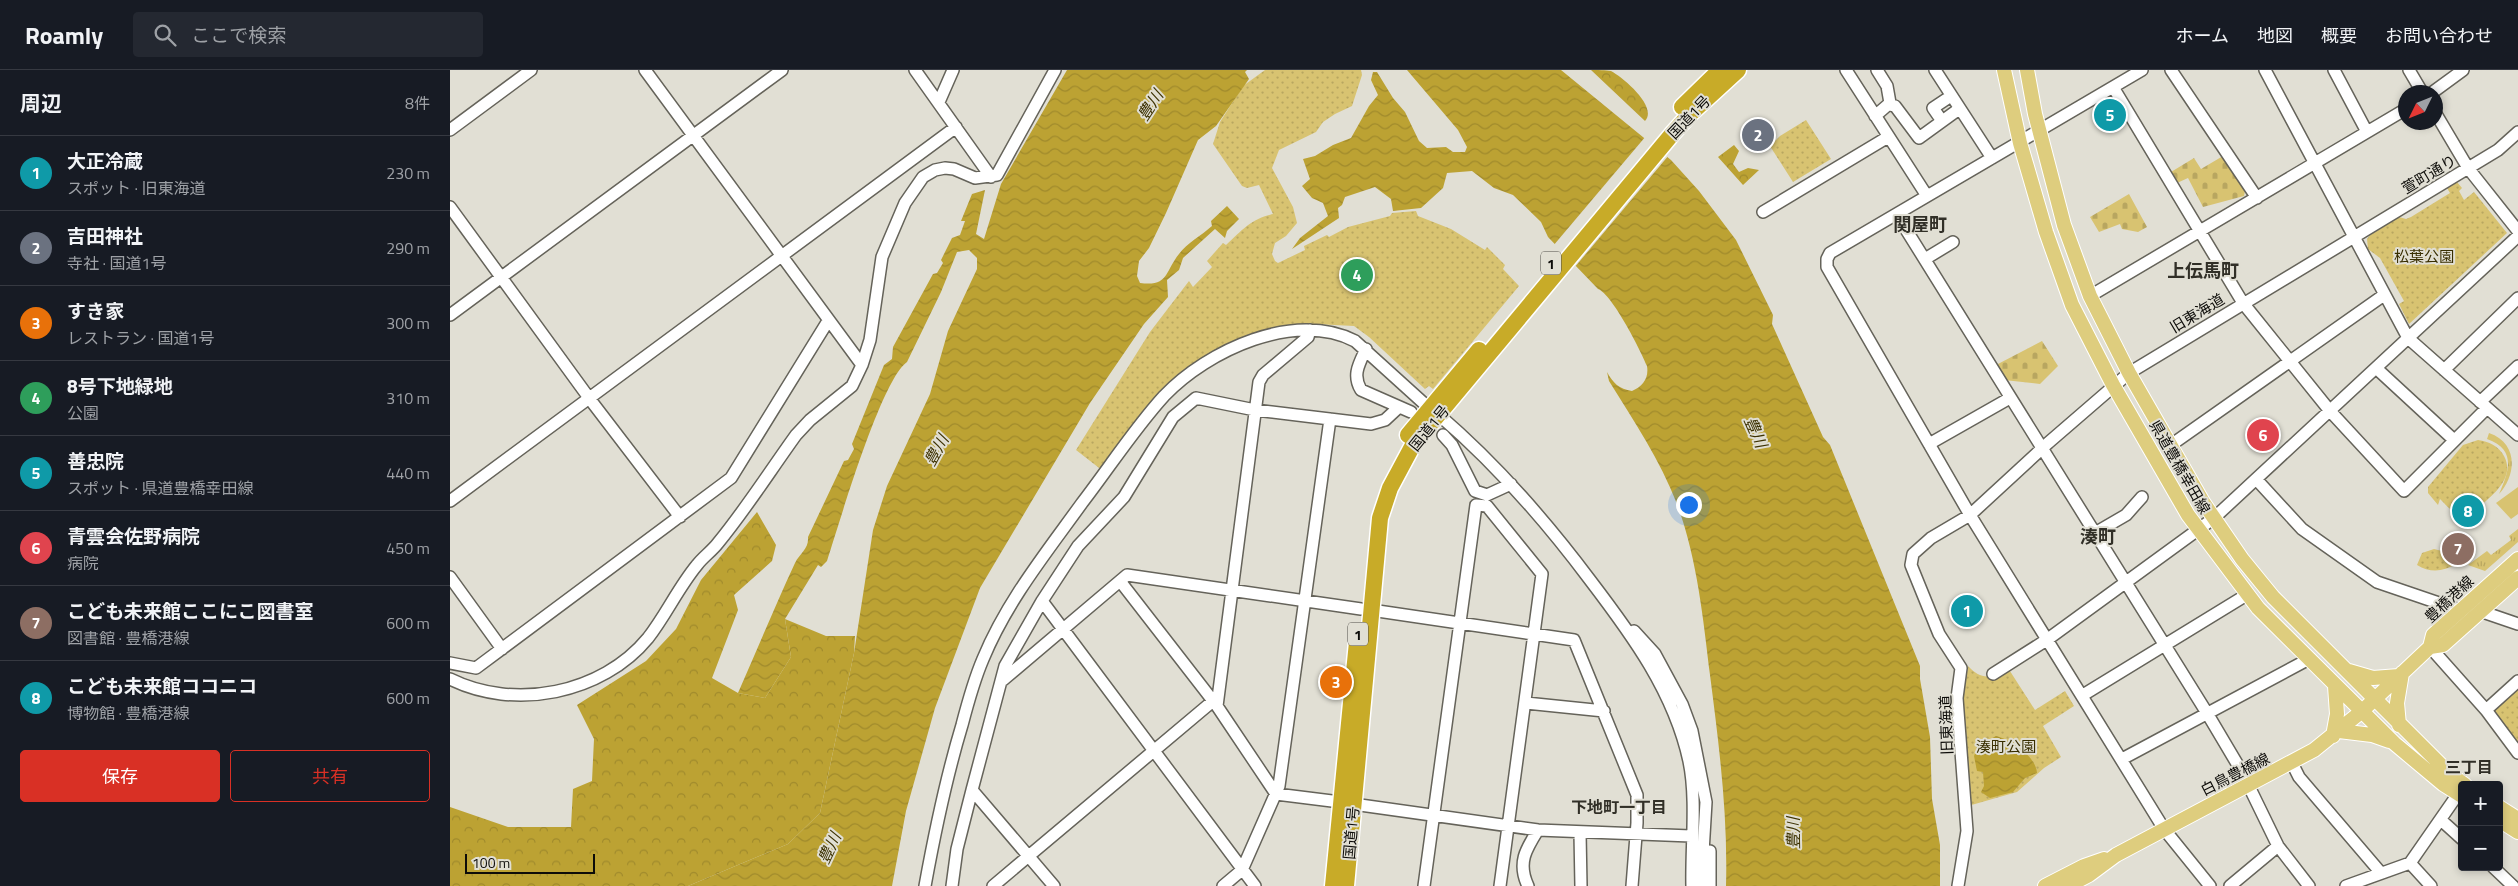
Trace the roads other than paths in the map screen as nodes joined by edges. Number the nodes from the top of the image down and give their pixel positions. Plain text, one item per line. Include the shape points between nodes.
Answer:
1 (531, 70) edge
2 (645, 70) edge
3 (782, 70) edge
4 (915, 70) edge
5 (953, 70) edge
6 (1055, 70) edge
7 (1738, 70) edge
8 (1877, 70) edge
9 (1935, 70) edge
10 (2004, 70) edge
11 (2027, 70) edge
12 (2142, 70) edge
13 (2172, 70) edge
14 (2264, 70) edge
15 (2334, 70) edge
16 (2409, 70) edge
17 (2463, 70) edge
18 (1716, 71) edge
19 (1848, 71) edge
20 (2418, 85) edge
21 (2442, 85) edge
22 (2113, 87) junction
23 (1951, 96) junction
24 (939, 102) junction
25 (1890, 105) junction
26 (1959, 109) junction
27 (2398, 114) edge
28 (1876, 116) junction
29 (1942, 121) junction
30 (956, 126) junction
31 (2443, 126) edge
32 (450, 130) edge
33 (1669, 130) junction
34 (2039, 131) junction
35 (2367, 132) junction
36 (2518, 132) edge
37 (692, 136) junction
38 (1888, 137) junction
39 (2020, 143) junction
40 (1992, 158) junction
41 (2314, 163) junction
42 (2468, 168) junction
43 (991, 177) junction
44 (1927, 196) junction
45 (2257, 198) junction
46 (450, 207) edge
47 (1763, 212) dead end
48 (1897, 214) junction
49 (2518, 231) edge
50 (2201, 232) junction
51 (2518, 236) edge
52 (2353, 237) junction
53 (1953, 242) dead end
54 (780, 255) junction
55 (1924, 259) junction
56 (502, 277) junction
57 (2384, 295) junction
58 (2090, 296) junction
59 (2518, 298) edge
60 (2243, 303) junction
61 (450, 315) edge
62 (828, 321) junction
63 (1310, 330) junction
64 (2408, 338) junction
65 (1366, 349) junction
66 (2290, 361) junction
67 (862, 365) junction
68 (2518, 366) edge
69 (2376, 368) junction
70 (2444, 370) junction
71 (2128, 372) junction
72 (2113, 385) junction
73 (590, 397) junction
74 (2010, 398) junction
75 (2484, 405) junction
76 (1398, 407) junction
77 (1437, 408) junction
78 (1255, 410) junction
79 (2330, 411) junction
80 (1411, 412) dead end
81 (1330, 419) junction
82 (1443, 435) dead end
83 (2518, 435) edge
84 (2454, 440) junction
85 (1929, 444) junction
86 (2170, 445) junction
87 (2042, 448) junction
88 (2256, 479) junction
89 (1511, 484) junction
90 (2142, 497) dead end
91 (450, 501) edge
92 (1970, 515) junction
93 (680, 517) junction
94 (2214, 518) junction
95 (2198, 530) junction
96 (2095, 533) junction
97 (2518, 559) edge
98 (450, 577) edge
99 (2518, 578) edge
100 (1120, 581) junction
101 (2126, 584) junction
102 (1233, 590) junction
103 (2248, 594) junction
104 (1042, 601) junction
105 (1303, 602) junction
106 (1366, 609) junction
107 (2470, 611) junction
108 (1460, 623) junction
109 (1623, 624) junction
110 (2518, 624) edge
111 (1064, 630) junction
112 (1535, 635) junction
113 (2048, 639) junction
114 (2165, 645) junction
115 (2430, 647) junction
116 (502, 649) junction
117 (2309, 659) junction
118 (450, 663) edge
119 (2344, 668) junction
120 (1993, 674) dead end
121 (2400, 675) junction
122 (450, 680) edge
123 (1003, 680) junction
124 (2518, 681) edge
125 (2335, 686) junction
126 (2083, 695) junction
127 (2374, 699) junction
128 (1215, 703) junction
129 (1526, 703) junction
130 (2486, 710) junction
131 (1604, 711) junction
132 (2361, 712) junction
133 (2207, 713) junction
134 (2399, 725) junction
135 (2336, 733) junction
136 (2394, 743) junction
137 (1154, 751) junction
138 (2518, 753) edge
139 (2122, 759) junction
140 (2292, 763) junction
141 (2248, 785) junction
142 (2458, 785) edge
143 (2458, 788) edge
144 (972, 790) junction
145 (1276, 794) junction
146 (2458, 797) edge
147 (1347, 803) junction
148 (2503, 809) edge
149 (1433, 815) junction
150 (2518, 818) edge
151 (2441, 820) junction
152 (2503, 823) edge
153 (1508, 826) junction
154 (2164, 829) junction
155 (1538, 830) junction
156 (2518, 832) edge
157 (1580, 833) junction
158 (1635, 834) junction
159 (2458, 835) edge
160 (1691, 836) junction
161 (1704, 842) junction
162 (2278, 846) junction
163 (2116, 855) junction
164 (1028, 856) junction
165 (2410, 863) junction
166 (1242, 870) junction
167 (2497, 871) edge
168 (2381, 873) junction
169 (925, 886) edge
170 (952, 886) edge
171 (993, 886) edge
172 (1054, 886) edge
173 (1223, 886) edge
174 (1254, 886) edge
175 (1333, 886) edge
176 (1346, 886) edge
177 (1424, 886) edge
178 (1500, 886) edge
179 (1528, 886) edge
180 (1581, 886) edge
181 (1632, 886) edge
182 (1692, 886) edge
183 (1701, 886) edge
184 (1710, 886) edge
185 (1958, 886) edge
186 (2045, 886) edge
187 (2068, 886) edge
188 (2210, 886) edge
189 (2230, 886) edge
190 (2310, 886) edge
191 (2346, 886) edge
192 (2431, 886) edge
193 (2513, 886) edge

1 - 32 street
2 - 37 street
3 - 37 street
4 - 24 street
5 - 24 street
6 - 43 street via 998,175
7 - 33 highway, 国道1号 / 1
8 - 25 street via 1887,86
9 - 23 street
10 - 39 main road, 県道豊橋幸田線
11 - 34 main road, 県道豊橋幸田線
12 - 22 street
13 - 45 street
14 - 41 street
15 - 35 street
16 - 20 street
17 - 21 street
18 - 33 highway, 国道1号 / 1
19 - 28 street
22 - 34 street
22 - 50 street
23 - 26 street
23 - 29 street via 1932,108
24 - 30 street
25 - 28 street
25 - 29 street via 1895,106 1919,138
26 - 29 street
26 - 40 street
27 - 35 street
28 - 38 street
30 - 43 street
30 - 54 street
31 - 42 street
33 - 77 highway, 国道1号 / 1
34 - 39 street
34 - 58 main road, 県道豊橋幸田線 via 2064,225
35 - 41 street
36 - 42 street, 萱町通り via 2498,150
37 - 54 street
37 - 56 street
38 - 44 street
38 - 47 street
39 - 40 street
39 - 72 main road, 県道豊橋幸田線 via 2072,305
40 - 44 street
41 - 45 street
41 - 52 street
42 - 49 street
42 - 52 street, 萱町通り
43 - 67 street via 976,178 954,169 935,170 923,177 912,192 882,257 870,340
44 - 48 street
45 - 50 street
46 - 56 street
48 - 55 street
48 - 85 street via 1830,253 1827,267
50 - 58 street
50 - 60 street
51 - 64 street
52 - 57 street
52 - 60 street, 旧東海道
53 - 55 street
54 - 62 street
54 - 73 street
55 - 74 street
56 - 61 street
56 - 73 street
57 - 64 street
57 - 66 street
58 - 71 main road, 県道豊橋幸田線
59 - 70 street
60 - 66 street
60 - 71 street, 旧東海道
62 - 67 street
62 - 93 street via 731,478
63 - 65 street via 1341,333
63 - 78 street via 1308,337 1263,375
63 - 169 street via 1281,332 1245,343 1184,378 1150,412 1040,558 993,638 974,681 945,782
64 - 69 street
64 - 70 street
65 - 76 street via 1357,370 1357,384 1372,397
65 - 77 street
66 - 79 street
66 - 86 street
67 - 122 street via 852,386 796,435 717,545 696,566 646,640 626,658 603,674 578,685 528,696 481,692
68 - 75 street
69 - 79 street
69 - 84 street
70 - 75 street
71 - 72 street, 旧東海道
71 - 86 main road, 県道豊橋幸田線
72 - 87 street, 旧東海道
72 - 95 main road, 県道豊橋幸田線
73 - 91 street
73 - 93 street
74 - 85 street
74 - 87 street
75 - 83 street
75 - 84 street
76 - 80 street
76 - 81 street via 1379,423
77 - 89 street
77 - 106 highway, 国道1号 / 1 via 1390,488 1380,518
78 - 81 street
78 - 102 street
78 - 104 street via 1196,398 1173,417 1124,497 1078,546
79 - 84 street via 2404,491
79 - 88 street
81 - 105 street
82 - 89 street via 1452,445 1475,491 1487,495
85 - 92 street
86 - 94 main road, 県道豊橋幸田線
87 - 92 street, 旧東海道
87 - 96 street
88 - 94 street
88 - 107 street via 2302,529 2377,582
89 - 109 street
90 - 96 street via 2126,515
92 - 113 street
92 - 185 street, 旧東海道 via 1931,538 1913,554 1912,564 1939,634 1961,668 1958,698 1967,830
93 - 116 street
94 - 95 street
94 - 119 main road, 県道豊橋幸田線 via 2273,597
95 - 101 street
95 - 103 main road, 県道豊橋幸田線
96 - 101 street
97 - 107 main road, 豊橋港線
98 - 116 street
99 - 107 main road, 豊橋港線
100 - 102 street via 1127,575
100 - 111 street
100 - 128 street
101 - 113 street
101 - 114 street
102 - 105 street
102 - 128 street
103 - 114 street
103 - 117 main road, 県道豊橋幸田線
104 - 111 street
104 - 123 street via 1005,666
105 - 106 street
105 - 145 street
106 - 108 street
106 - 147 highway, 国道1号 / 1
107 - 110 street
107 - 115 main road, 豊橋港線 via 2443,645
108 - 112 street
108 - 112 street via 1476,505 1487,506 1542,574
108 - 149 street
109 - 160 street via 1654,671 1678,724 1689,762
109 - 161 street via 1656,654 1682,704 1692,731 1706,802
111 - 123 street
111 - 137 street
112 - 129 street
112 - 131 street via 1574,640
113 - 120 street
113 - 126 street
114 - 126 street
114 - 133 street
115 - 121 main road, 豊橋港線
115 - 130 street
116 - 118 street via 476,668
117 - 125 main road, 県道豊橋幸田線
117 - 133 street
119 - 121 main road via 2373,678
119 - 127 main road, 県道豊橋幸田線
121 - 127 main road, 豊橋港線
121 - 134 main road via 2396,703
123 - 144 street
124 - 130 street
125 - 132 main road, 県道豊橋幸田線
125 - 135 main road
126 - 139 street
127 - 132 main road, 豊橋港線
127 - 134 main road, 県道豊橋幸田線
128 - 137 street
128 - 145 street
129 - 131 street
129 - 153 street
130 - 138 street
131 - 158 street via 1637,795
132 - 135 main road, 白鳥豊橋線
132 - 136 main road, 県道豊橋幸田線
133 - 139 street
133 - 141 street
134 - 142 main road, 県道豊橋幸田線
135 - 136 main road via 2372,735
135 - 140 main road, 白鳥豊橋線
136 - 143 main road, 県道豊橋幸田線
137 - 164 street
137 - 166 street
139 - 154 street
140 - 141 main road, 白鳥豊橋線
140 - 168 street via 2299,777
141 - 154 main road, 白鳥豊橋線
141 - 162 street
144 - 164 street
144 - 170 street via 957,849
145 - 147 street
145 - 166 street
146 - 151 street
147 - 149 street
147 - 175 highway, 国道1号 / 1
147 - 176 highway, 国道1号 / 1
148 - 150 main road
149 - 153 street
149 - 177 street
151 - 159 street
151 - 165 street
152 - 156 main road
153 - 155 street
153 - 178 street
154 - 163 main road, 白鳥豊橋線
154 - 188 street
155 - 157 street
155 - 179 street via 1524,854 1523,867
157 - 158 street
157 - 180 street
158 - 160 street
158 - 181 street
160 - 182 street
161 - 183 street
161 - 184 street via 1710,842
162 - 189 street
162 - 190 street
163 - 186 main road, 白鳥豊橋線 via 2084,866
163 - 187 main road, 白鳥豊橋線
164 - 171 street
164 - 172 street
165 - 168 street
165 - 192 street
166 - 173 street
166 - 174 street
167 - 193 street
168 - 191 street

